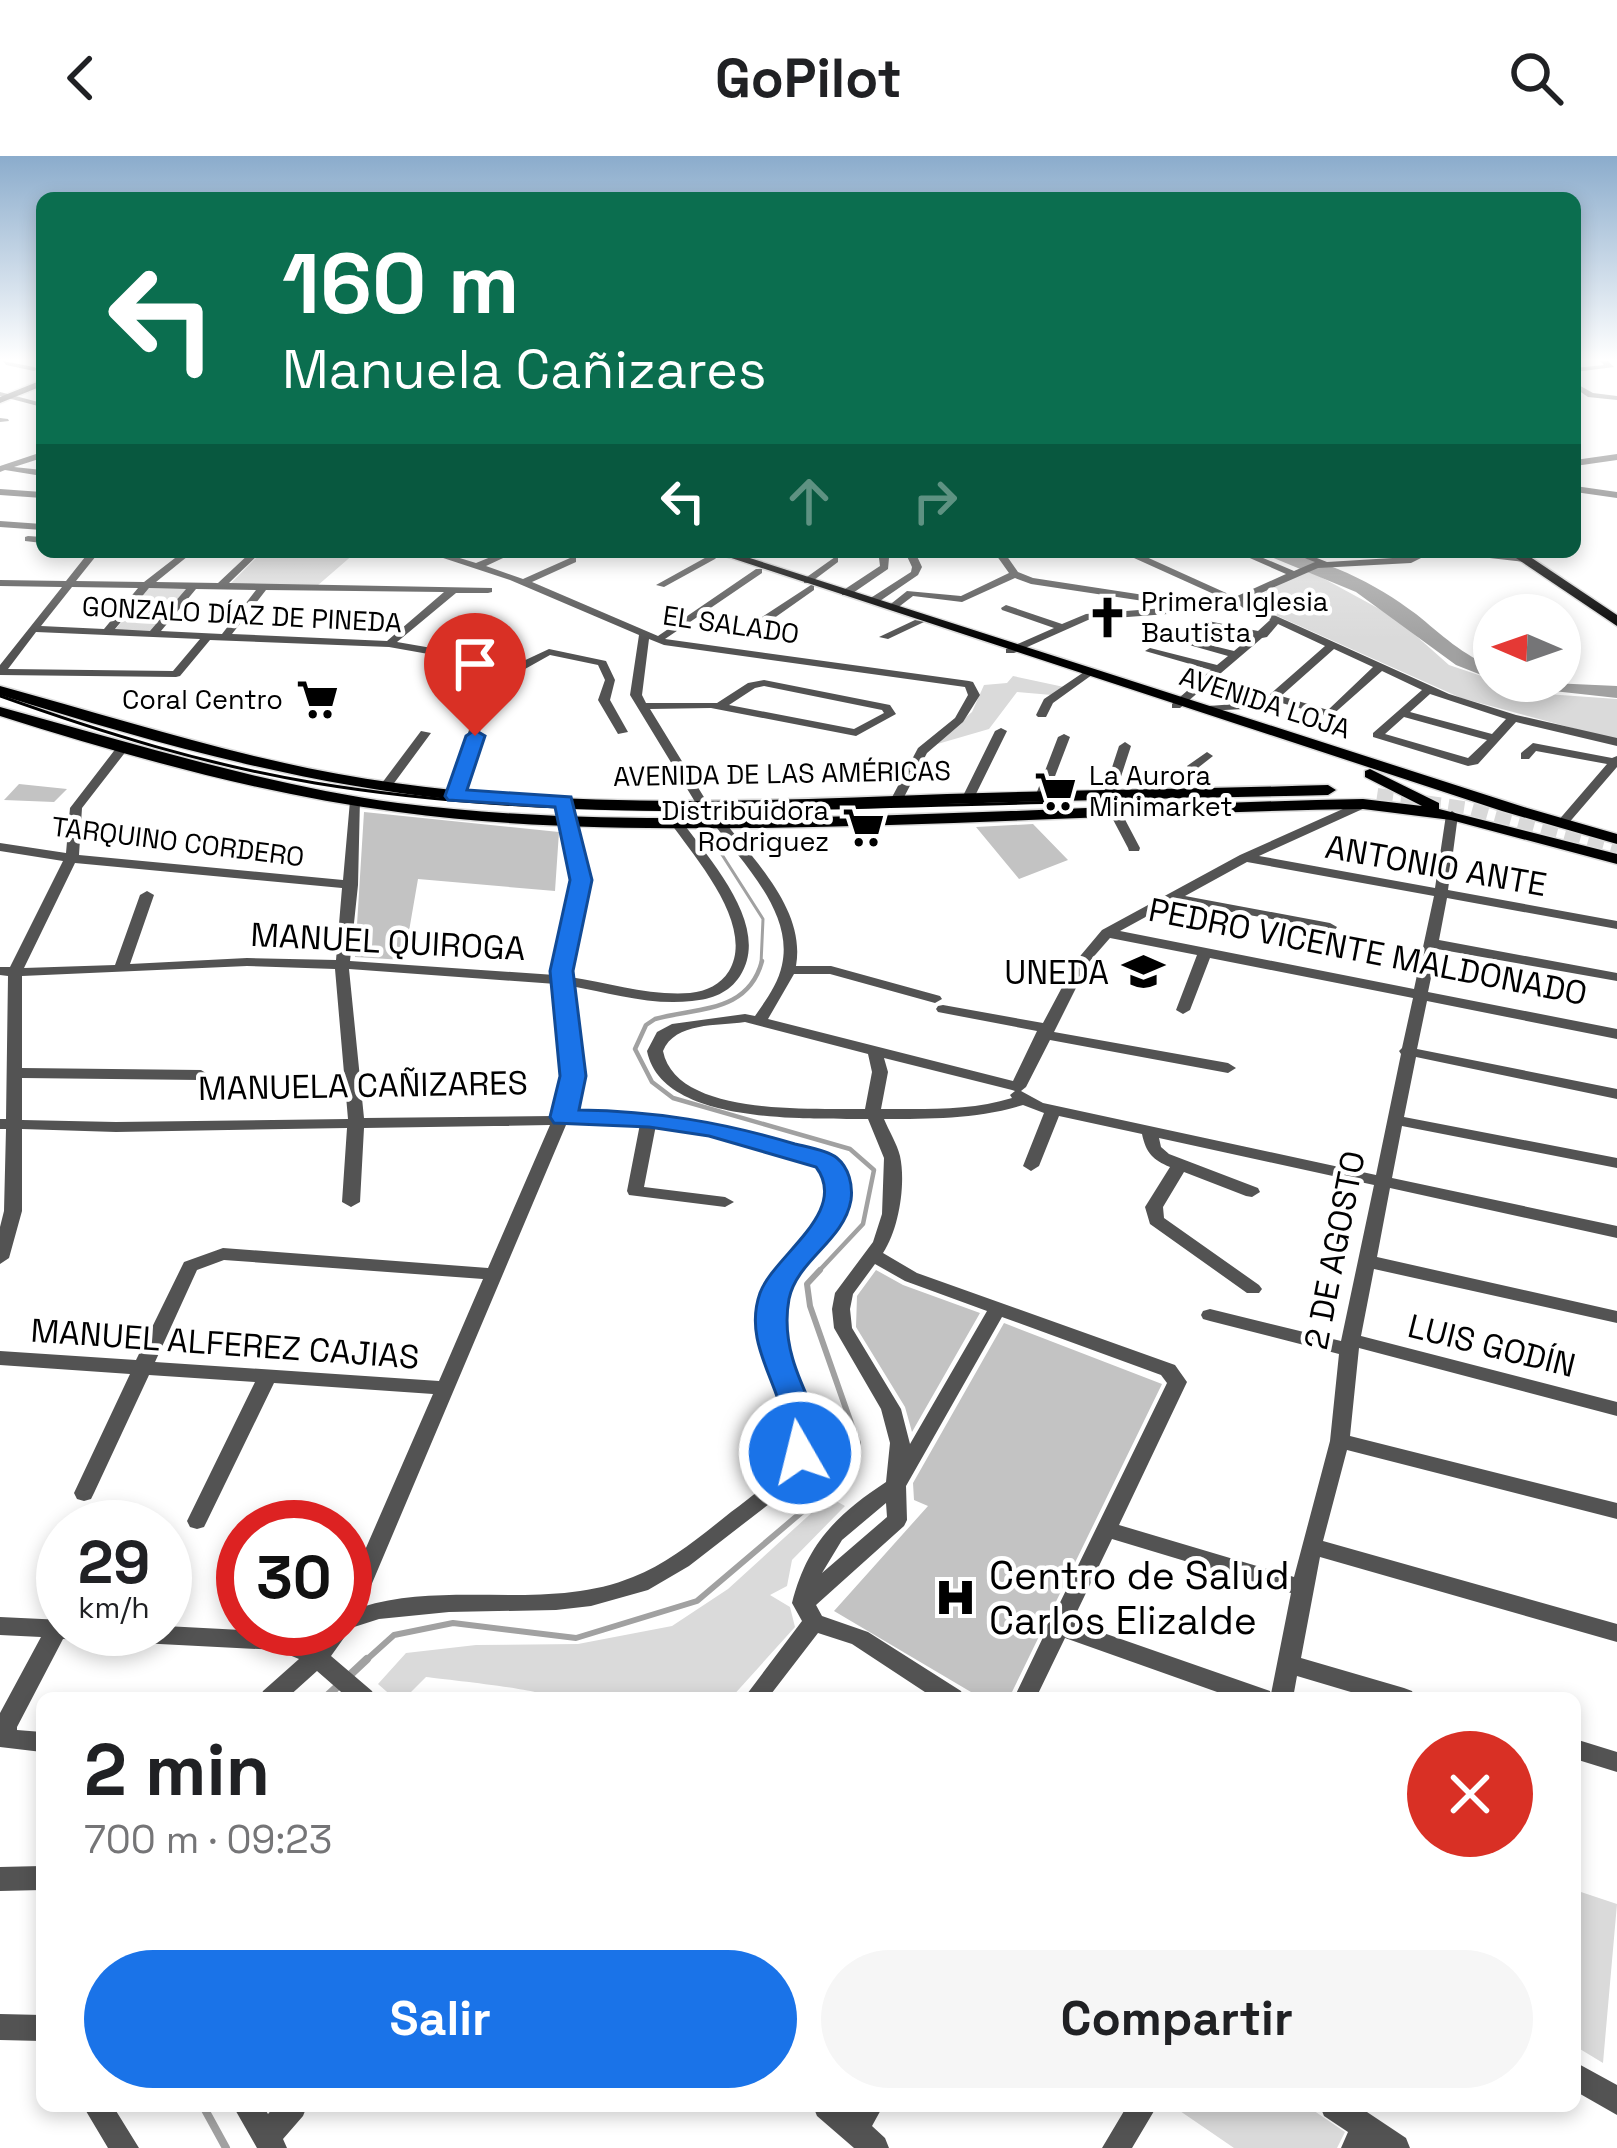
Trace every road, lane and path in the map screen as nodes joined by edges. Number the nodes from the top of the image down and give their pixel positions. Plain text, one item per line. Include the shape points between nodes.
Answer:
1 (36, 457) edge
2 (1, 469) edge
3 (36, 472) edge
4 (1581, 480) edge
5 (3, 494) edge
6 (36, 495) edge
7 (1617, 495) edge
8 (0, 524) edge
9 (36, 527) edge
10 (28, 539) dead end
11 (36, 540) edge
12 (88, 558) edge
13 (181, 558) edge
14 (250, 558) edge
15 (448, 558) edge
16 (497, 558) edge
17 (704, 558) edge
18 (722, 558) edge
19 (723, 558) edge
20 (884, 558) dead end
21 (913, 558) edge
22 (1004, 558) edge
23 (1145, 558) edge
24 (1258, 558) edge
25 (1306, 558) edge
26 (1411, 558) edge
27 (1529, 558) edge
28 (1531, 558) edge
29 (573, 560) dead end
30 (836, 560) dead end
31 (1320, 564) junction
32 (476, 567) junction
33 (759, 571) junction
34 (1295, 571) junction
35 (1016, 574) junction
36 (523, 583) junction
37 (0, 584) edge
38 (68, 584) junction
39 (809, 584) junction
40 (146, 585) junction
41 (661, 585) dead end
42 (193, 586) junction
43 (221, 586) junction
44 (264, 586) junction
45 (453, 590) junction
46 (488, 590) dead end
47 (846, 593) junction
48 (872, 601) junction
49 (1237, 602) junction
50 (892, 607) junction
51 (1006, 608) dead end
52 (1617, 608) edge
53 (1192, 610) junction
54 (766, 619) dead end
55 (1277, 620) junction
56 (919, 622) junction
57 (1617, 622) edge
58 (1212, 623) dead end
59 (1059, 626) junction
60 (32, 629) junction
61 (106, 633) junction
62 (152, 635) junction
63 (663, 635) dead end
64 (1263, 635) junction
65 (644, 636) junction
66 (207, 637) junction
67 (884, 637) dead end
68 (224, 638) junction
69 (1173, 639) dead end
70 (388, 644) junction
71 (1197, 645) junction
72 (1331, 646) junction
73 (1014, 649) junction
74 (1150, 652) dead end
75 (1237, 656) junction
76 (1179, 659) junction
77 (521, 668) junction
78 (1379, 668) junction
79 (1218, 669) junction
80 (0, 672) edge
81 (1088, 674) junction
82 (1429, 689) junction
83 (0, 690) edge
84 (1268, 701) junction
85 (1180, 703) junction
86 (643, 706) junction
87 (720, 706) junction
88 (1209, 709) junction
89 (0, 711) edge
90 (1402, 713) junction
91 (1042, 715) dead end
92 (1513, 718) junction
93 (1001, 731) dead end
94 (622, 732) dead end
95 (1279, 732) junction
96 (424, 734) dead end
97 (1064, 737) dead end
98 (1494, 738) junction
99 (1617, 742) edge
100 (1125, 746) dead end
101 (121, 750) junction
102 (1207, 756) dead end
103 (1525, 756) dead end
104 (1616, 761) edge
105 (1346, 764) junction
106 (385, 787) junction
107 (1346, 790) junction
108 (1207, 792) junction
109 (1407, 794) junction
110 (1145, 795) junction
111 (455, 796) junction
112 (1041, 796) junction
113 (968, 798) junction
114 (1373, 800) junction
115 (356, 801) junction
116 (896, 801) junction
117 (1111, 803) junction
118 (1268, 806) junction
119 (567, 810) junction
120 (1521, 811) junction
121 (1071, 812) junction
122 (1461, 812) junction
123 (708, 814) junction
124 (675, 817) junction
125 (1563, 822) junction
126 (1315, 826) junction
127 (1617, 840) edge
128 (0, 847) edge
129 (1134, 848) dead end
130 (73, 856) junction
131 (1245, 858) junction
132 (1617, 860) edge
133 (351, 885) junction
134 (1441, 894) junction
135 (146, 895) dead end
136 (1172, 898) junction
137 (1617, 925) edge
138 (1330, 927) dead end
139 (1107, 933) junction
140 (1430, 944) junction
141 (1204, 954) junction
142 (122, 966) junction
143 (341, 968) junction
144 (788, 970) junction
145 (8, 971) edge
146 (1617, 977) edge
147 (562, 980) junction
148 (1418, 994) junction
149 (1183, 1010) dead end
150 (760, 1021) junction
151 (1044, 1031) junction
152 (1617, 1034) edge
153 (875, 1050) junction
154 (1407, 1051) junction
155 (1228, 1068) dead end
156 (16, 1072) junction
157 (201, 1075) dead end
158 (1020, 1093) junction
159 (1617, 1094) edge
160 (1053, 1111) junction
161 (874, 1113) junction
162 (564, 1117) junction
163 (649, 1119) junction
164 (356, 1120) junction
165 (1397, 1120) junction
166 (8, 1124) edge
167 (1150, 1132) junction
168 (1617, 1163) edge
169 (1180, 1164) junction
170 (1031, 1166) dead end
171 (1384, 1182) junction
172 (1252, 1192) dead end
173 (351, 1202) dead end
174 (725, 1202) dead end
175 (1617, 1232) edge
176 (2, 1247) edge
177 (872, 1254) junction
178 (1367, 1262) junction
179 (495, 1274) junction
180 (1253, 1289) dead end
181 (998, 1308) junction
182 (1210, 1315) dead end
183 (1617, 1318) edge
184 (1350, 1345) junction
185 (0, 1358) edge
186 (141, 1370) junction
187 (268, 1376) junction
188 (446, 1388) junction
189 (1617, 1409) edge
190 (1340, 1441) junction
191 (896, 1486) junction
192 (83, 1493) dead end
193 (1617, 1511) edge
194 (197, 1521) dead end
195 (1106, 1528) junction
196 (1311, 1546) junction
197 (372, 1559) edge
198 (1302, 1588) junction
199 (808, 1612) junction
200 (372, 1615) edge
201 (0, 1626) edge
202 (1057, 1626) junction
203 (36, 1628) edge
204 (1617, 1633) edge
205 (192, 1636) edge
206 (43, 1656) edge
207 (326, 1656) edge
208 (323, 1662) junction
209 (1288, 1664) junction
210 (280, 1692) edge
211 (357, 1692) edge
212 (759, 1692) edge
213 (944, 1692) edge
214 (1028, 1692) edge
215 (1245, 1692) edge
216 (1283, 1692) edge
217 (1384, 1692) edge
218 (36, 1741) edge
219 (1581, 1751) edge
220 (1617, 1762) edge
221 (36, 1878) edge
222 (0, 1879) edge
223 (0, 2027) edge
224 (36, 2028) edge
225 (1581, 2080) edge
226 (1617, 2101) edge
227 (101, 2112) edge
228 (251, 2112) edge
229 (288, 2112) edge
230 (837, 2112) edge
231 (1139, 2112) edge
232 (1339, 2112) edge
233 (865, 2128) edge
234 (1360, 2138) edge
235 (270, 2142) edge
236 (125, 2148) edge
237 (1116, 2148) edge
238 (1396, 2148) edge

1 - 2 street
2 - 3 street
4 - 7 street
5 - 6 street
8 - 9 street
10 - 11 street
12 - 38 street
13 - 40 street
14 - 43 street
15 - 32 street, EL SALADO
16 - 32 street
17 - 41 street
18 - 33 main road, AVENIDA LOJA
19 - 39 main road, AVENIDA LOJA
20 - 47 street via 885,567
21 - 48 street via 915,573
22 - 35 street
23 - 49 street
24 - 34 street
25 - 31 street
26 - 31 street
27 - 57 highway
28 - 52 highway
29 - 36 street
30 - 39 street
31 - 34 street
32 - 36 street, EL SALADO
33 - 39 main road, AVENIDA LOJA
33 - 63 street
34 - 49 street
35 - 50 street via 962,599 911,593
35 - 53 street
36 - 65 street, EL SALADO
37 - 38 street
38 - 40 street
38 - 60 street
39 - 47 main road, AVENIDA LOJA
39 - 54 street
39 - 56 main road, AVENIDA LOJA
40 - 42 street
40 - 61 street
42 - 43 street
42 - 62 street
43 - 44 street
44 - 45 street
44 - 68 street
45 - 46 street
45 - 70 street
47 - 48 main road, AVENIDA LOJA
48 - 50 main road, AVENIDA LOJA
49 - 53 street
49 - 55 street
50 - 73 main road, AVENIDA LOJA
51 - 59 street
53 - 59 street via 1106,613
55 - 64 street
55 - 72 street
56 - 67 street
56 - 73 main road, AVENIDA LOJA
58 - 64 street
59 - 73 street
60 - 61 street, GONZALO DÍAZ DE PINEDA
60 - 80 street
61 - 62 street, GONZALO DÍAZ DE PINEDA
62 - 66 street, GONZALO DÍAZ DE PINEDA
64 - 75 street
65 - 86 street via 636,695
65 - 116 street, EL SALADO via 969,684 974,695 961,718 925,747
66 - 68 street, GONZALO DÍAZ DE PINEDA
66 - 80 street via 176,674
68 - 70 street, GONZALO DÍAZ DE PINEDA
69 - 71 street
70 - 77 street, GONZALO DÍAZ DE PINEDA
71 - 75 street
71 - 76 street
72 - 78 street
72 - 84 street
73 - 81 main road, AVENIDA LOJA
74 - 76 street
75 - 79 street
76 - 79 street
77 - 94 street via 549,652 602,663 610,680 604,700
77 - 111 street via 484,700
78 - 82 street
78 - 84 street via 1336,715
79 - 85 street
81 - 85 main road, AVENIDA LOJA
81 - 91 street via 1048,701
82 - 90 street
82 - 92 street
83 - 106 main road, AVENIDA DE LAS AMÉRICAS via 135,734
84 - 88 street
84 - 95 street
85 - 88 main road, AVENIDA LOJA
85 - 105 main road, AVENIDA LOJA
86 - 87 street
86 - 123 street
87 - 87 street via 850,733 890,713 752,685
88 - 95 main road, AVENIDA LOJA
89 - 101 main road, AVENIDA DE LAS AMÉRICAS
90 - 98 street
90 - 98 street via 1378,735 1458,762 1474,760
92 - 98 street
92 - 99 street
93 - 113 street
95 - 120 main road, AVENIDA LOJA
96 - 106 street
97 - 112 street
100 - 117 street
101 - 115 main road, AVENIDA DE LAS AMÉRICAS
101 - 130 street via 76,808
102 - 108 street via 1193,766
103 - 104 street via 1539,746
104 - 125 street
105 - 107 main road via 1358,776
105 - 109 main road, AVENIDA LOJA
106 - 111 main road, AVENIDA DE LAS AMÉRICAS
107 - 108 main road, AVENIDA DE LAS AMÉRICAS
107 - 109 main road, AVENIDA DE LAS AMÉRICAS
108 - 110 main road, AVENIDA DE LAS AMÉRICAS
109 - 120 main road, AVENIDA DE LAS AMÉRICAS
109 - 122 main road, AVENIDA LOJA
110 - 114 main road, AVENIDA DE LAS AMÉRICAS
110 - 117 main road, AVENIDA DE LAS AMÉRICAS
111 - 119 main road, AVENIDA DE LAS AMÉRICAS
112 - 113 main road, AVENIDA DE LAS AMÉRICAS
112 - 117 main road, AVENIDA DE LAS AMÉRICAS
113 - 116 main road, AVENIDA DE LAS AMÉRICAS
114 - 118 main road, AVENIDA DE LAS AMÉRICAS
114 - 121 main road, AVENIDA DE LAS AMÉRICAS
114 - 122 main road, AVENIDA DE LAS AMÉRICAS
114 - 126 street
115 - 119 main road, AVENIDA DE LAS AMÉRICAS
115 - 133 street
116 - 123 main road, AVENIDA DE LAS AMÉRICAS
117 - 118 main road, AVENIDA DE LAS AMÉRICAS
117 - 121 main road, AVENIDA DE LAS AMÉRICAS
117 - 129 street
118 - 126 street via 1306,808 1320,818
119 - 124 main road, AVENIDA DE LAS AMÉRICAS
119 - 147 street via 581,880
120 - 125 main road, AVENIDA DE LAS AMÉRICAS
121 - 123 main road, AVENIDA DE LAS AMÉRICAS
122 - 127 main road
122 - 132 main road, AVENIDA DE LAS AMÉRICAS
122 - 134 street, 2 DE AGOSTO
123 - 124 main road, AVENIDA DE LAS AMÉRICAS
123 - 144 street via 787,922
124 - 147 street, MANUEL QUIROGA via 742,929 733,978 711,994 683,997
125 - 127 main road, AVENIDA DE LAS AMÉRICAS
126 - 131 street
128 - 130 street, TARQUINO CORDERO
130 - 133 street, TARQUINO CORDERO
130 - 145 street
131 - 134 street, ANTONIO ANTE
131 - 136 street
133 - 143 street
134 - 137 street, ANTONIO ANTE
134 - 140 street, 2 DE AGOSTO
135 - 142 street
136 - 138 street
136 - 139 street
139 - 141 street, PEDRO VICENTE MALDONADO
139 - 151 street
140 - 146 street
140 - 148 street, 2 DE AGOSTO
141 - 148 street, PEDRO VICENTE MALDONADO
141 - 149 street
142 - 143 street, MANUEL QUIROGA
142 - 145 street, MANUEL QUIROGA
143 - 147 street, MANUEL QUIROGA
143 - 164 street
144 - 150 street
144 - 151 street via 831,970
145 - 156 street
147 - 162 street via 573,1076
148 - 152 street, PEDRO VICENTE MALDONADO
148 - 154 street, 2 DE AGOSTO
150 - 153 street
150 - 161 street via 677,1027 658,1040 656,1059 664,1076 697,1097 789,1112
151 - 155 street
151 - 158 street
153 - 158 street
153 - 161 street
154 - 159 street
154 - 165 street, 2 DE AGOSTO
156 - 157 street
156 - 166 street
158 - 160 street
158 - 161 street via 988,1110
160 - 167 street
160 - 170 street
161 - 177 street via 890,1147 894,1183 889,1225
162 - 163 street, MANUELA CAÑIZARES
162 - 164 street, MANUELA CAÑIZARES
162 - 179 street
163 - 174 street via 635,1192
163 - 200 street, MANUELA CAÑIZARES via 825,1161 836,1174 830,1223 774,1295 771,1336 805,1429 800,1453 748,1510 649,1581 581,1598 417,1605
164 - 166 street, MANUELA CAÑIZARES
164 - 173 street
165 - 168 street
165 - 171 street, 2 DE AGOSTO
166 - 176 street via 13,1211
167 - 169 street via 1155,1151
167 - 171 street
169 - 172 street
169 - 180 street via 1154,1208 1156,1220
171 - 175 street
171 - 178 street, 2 DE AGOSTO
177 - 181 street
177 - 191 street via 844,1293 843,1328 891,1409 900,1443
178 - 183 street
178 - 184 street, 2 DE AGOSTO
179 - 186 street via 210,1255 190,1266
179 - 188 street
181 - 191 street
181 - 195 street via 1168,1370 1177,1382
182 - 184 street, LUIS GODÍN
184 - 189 street, LUIS GODÍN
184 - 190 street, 2 DE AGOSTO
185 - 186 street, MANUEL ALFEREZ CAJIAS
186 - 187 street, MANUEL ALFEREZ CAJIAS
186 - 192 street
187 - 188 street, MANUEL ALFEREZ CAJIAS
187 - 194 street
188 - 197 street
190 - 193 street
190 - 196 street, 2 DE AGOSTO
191 - 199 street via 896,1520
195 - 198 street
195 - 202 street
196 - 198 street, 2 DE AGOSTO
196 - 204 street
198 - 209 street, 2 DE AGOSTO
199 - 212 street
199 - 213 street
201 - 203 street
202 - 214 street
202 - 215 street
205 - 208 street via 279,1641
206 - 218 street via 5,1726 7,1739
207 - 208 street
208 - 210 street
208 - 211 street
209 - 216 street, 2 DE AGOSTO
209 - 217 street
219 - 220 street
221 - 222 street
223 - 224 street
225 - 226 street
227 - 236 street
228 - 235 street
229 - 235 street
230 - 233 street
231 - 237 street
232 - 234 street
234 - 238 street

